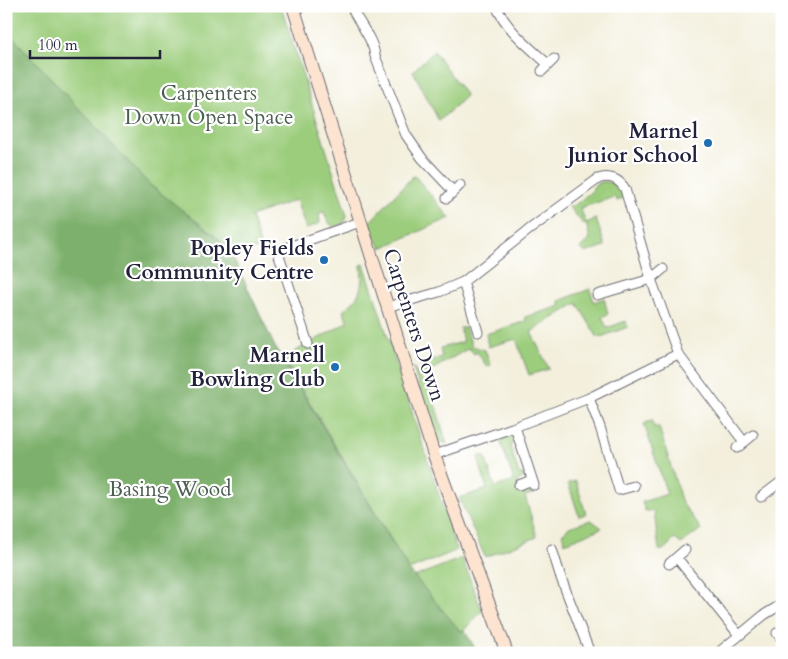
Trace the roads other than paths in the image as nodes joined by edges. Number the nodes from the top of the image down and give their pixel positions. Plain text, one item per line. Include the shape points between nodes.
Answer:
1 (293, 6) edge
2 (351, 6) edge
3 (496, 6) edge
4 (548, 65) dead end
5 (454, 191) dead end
6 (360, 222) junction
7 (663, 269) dead end
8 (651, 279) junction
9 (463, 282) junction
10 (597, 295) dead end
11 (387, 307) junction
12 (478, 332) dead end
13 (308, 344) dead end
14 (678, 354) junction
15 (589, 398) junction
16 (515, 427) junction
17 (753, 435) dead end
18 (434, 454) junction
19 (782, 481) edge
20 (519, 485) dead end
21 (634, 486) dead end
22 (761, 497) dead end
23 (552, 549) dead end
24 (684, 550) dead end
25 (782, 604) edge
26 (739, 635) junction
27 (507, 653) edge
28 (590, 653) edge
29 (718, 653) edge

1 - 6 street, Carpenters Down
2 - 5 street via 374,48 406,135 422,158
3 - 4 street via 504,21
6 - 11 street, Carpenters Down
6 - 13 street via 283,249 279,255
7 - 8 street
8 - 9 street via 625,189 617,180 607,177 593,182
8 - 10 street
8 - 14 street
9 - 11 street
9 - 12 street
11 - 18 street, Carpenters Down
14 - 15 street
14 - 17 street via 741,445
15 - 16 street
15 - 21 street via 619,490
16 - 18 street
16 - 20 street via 533,482
18 - 27 street, Carpenters Down
19 - 22 street
23 - 28 street
24 - 26 street via 673,561
25 - 26 street
26 - 29 street

